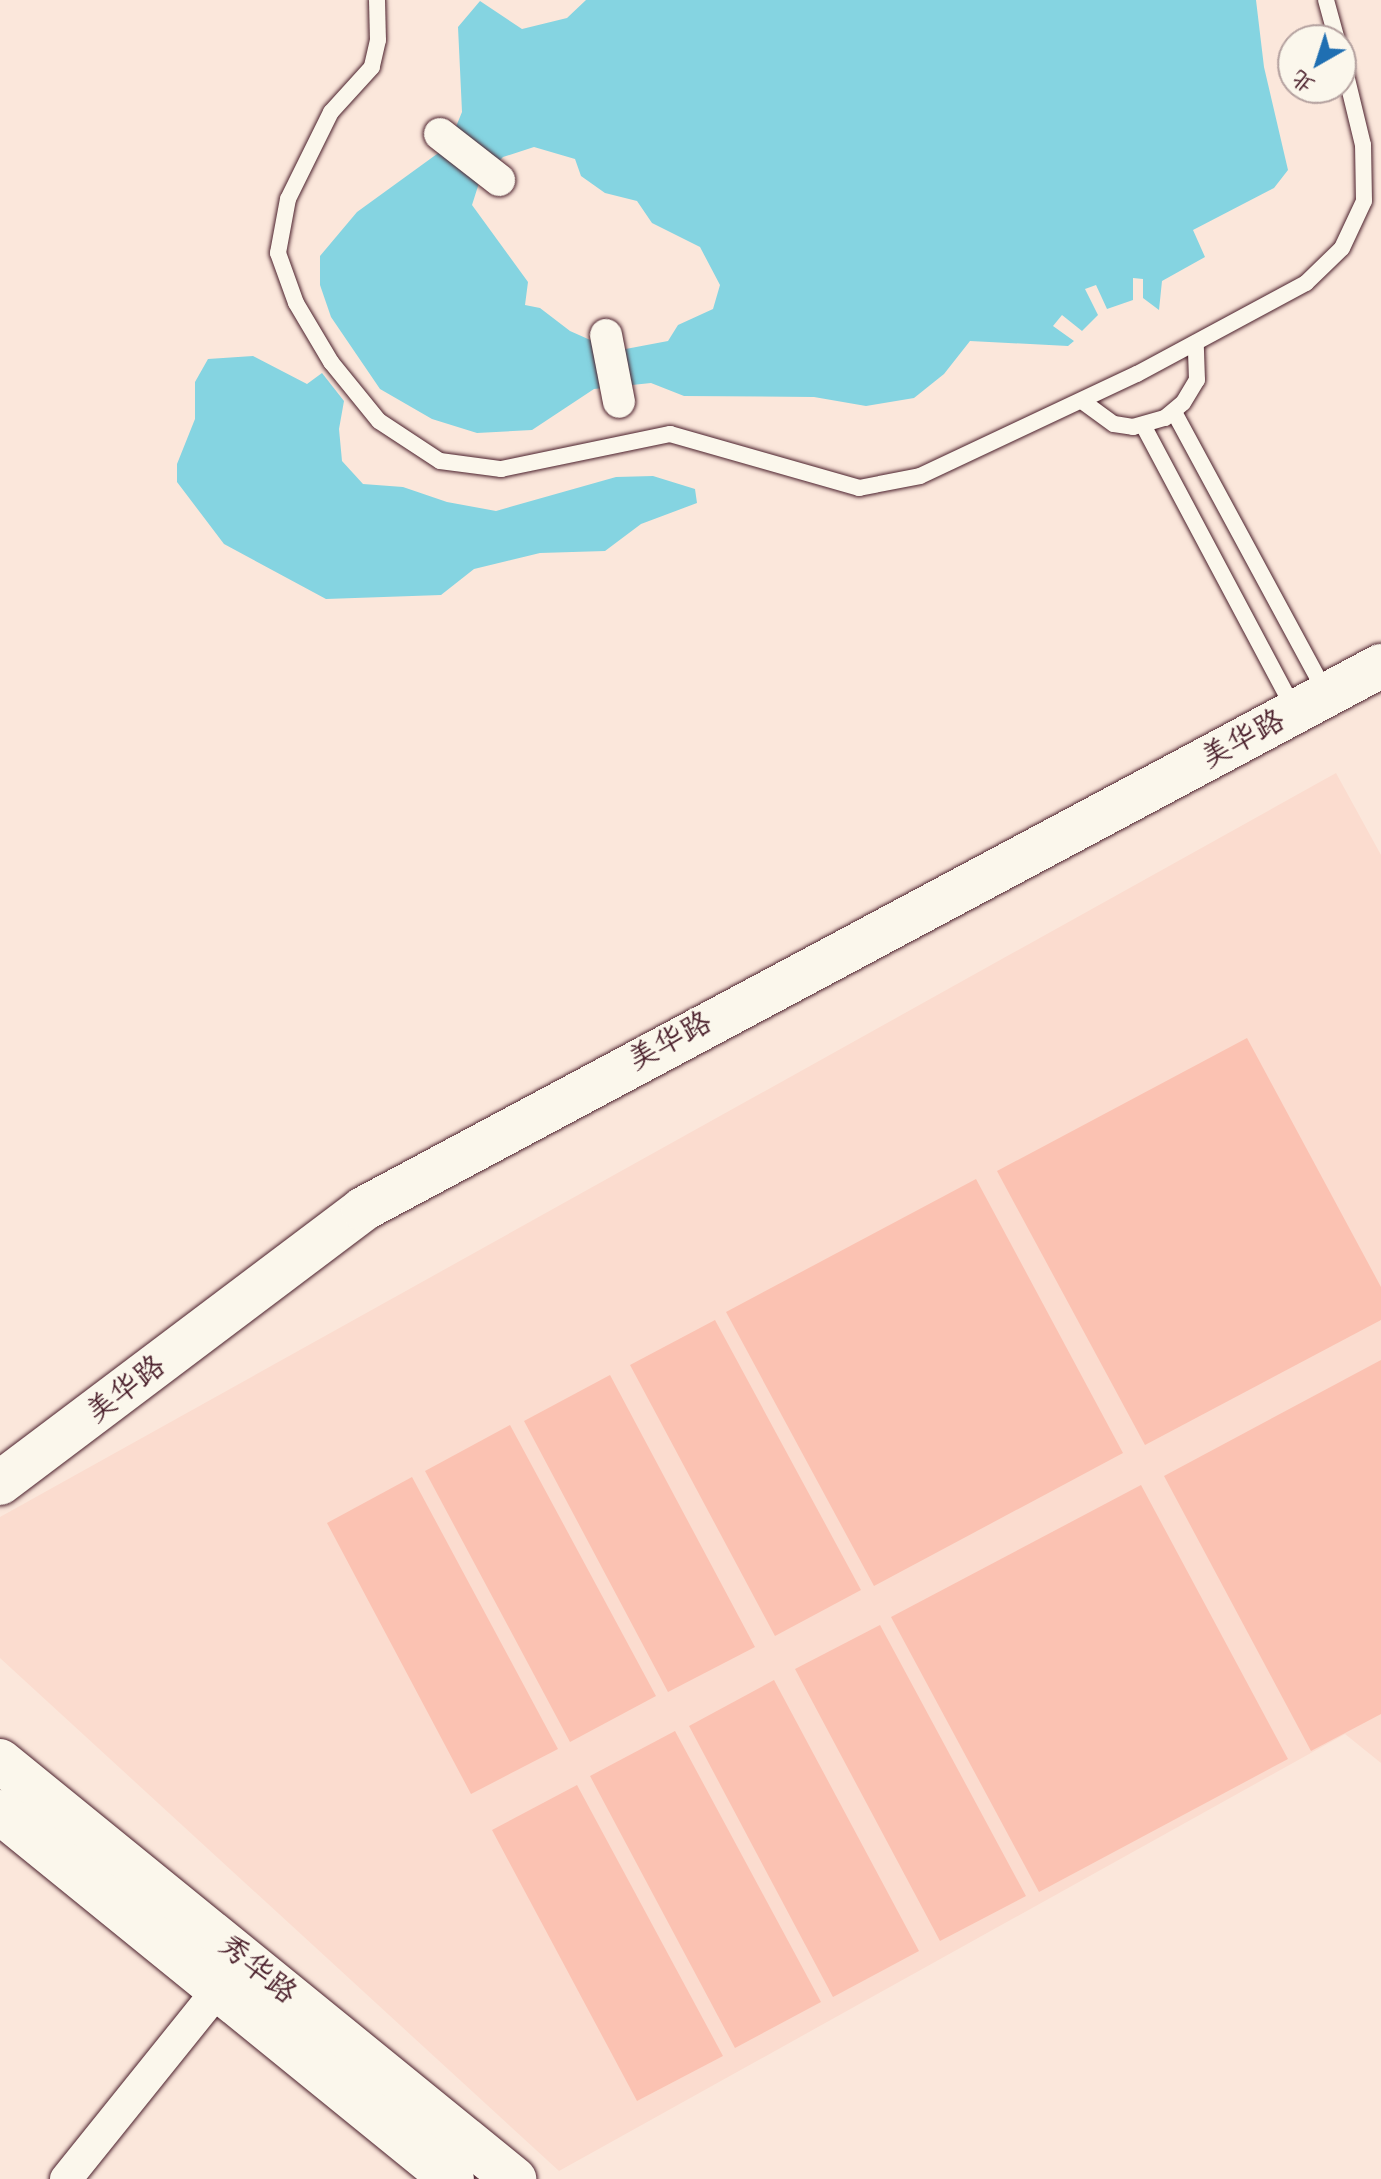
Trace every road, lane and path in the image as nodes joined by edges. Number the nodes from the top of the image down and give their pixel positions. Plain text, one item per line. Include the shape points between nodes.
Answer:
1 (377, 0) edge
2 (1326, 0) edge
3 (1333, 24) edge
4 (1353, 104) edge
5 (440, 134) dead end
6 (499, 180) dead end
7 (606, 335) dead end
8 (1196, 343) junction
9 (1082, 401) junction
10 (619, 402) dead end
11 (1174, 412) junction
12 (1143, 425) junction
13 (1381, 666) edge
14 (1311, 704) junction
15 (0, 1483) edge
16 (0, 1761) edge
17 (0, 1812) edge
18 (231, 1974) junction
19 (66, 2179) edge
20 (452, 2179) edge
21 (514, 2179) edge

1 - 9 lane via 372,67 331,112 288,199 278,253 296,303 331,362 379,421 440,461 501,469 670,434 859,488 920,476
2 - 3 lane
4 - 8 lane via 1363,145 1364,201 1342,248 1306,283
5 - 6 street
7 - 10 street
8 - 9 lane
8 - 11 lane via 1197,380
9 - 12 lane via 1114,424
11 - 12 lane
11 - 14 lane
12 - 14 lane
13 - 14 street, 美华路
14 - 15 street, 美华路 via 803,970 363,1209
16 - 18 street, 秀华路
17 - 18 street, 秀华路
18 - 19 street
18 - 20 street, 秀华路
18 - 21 street, 秀华路

